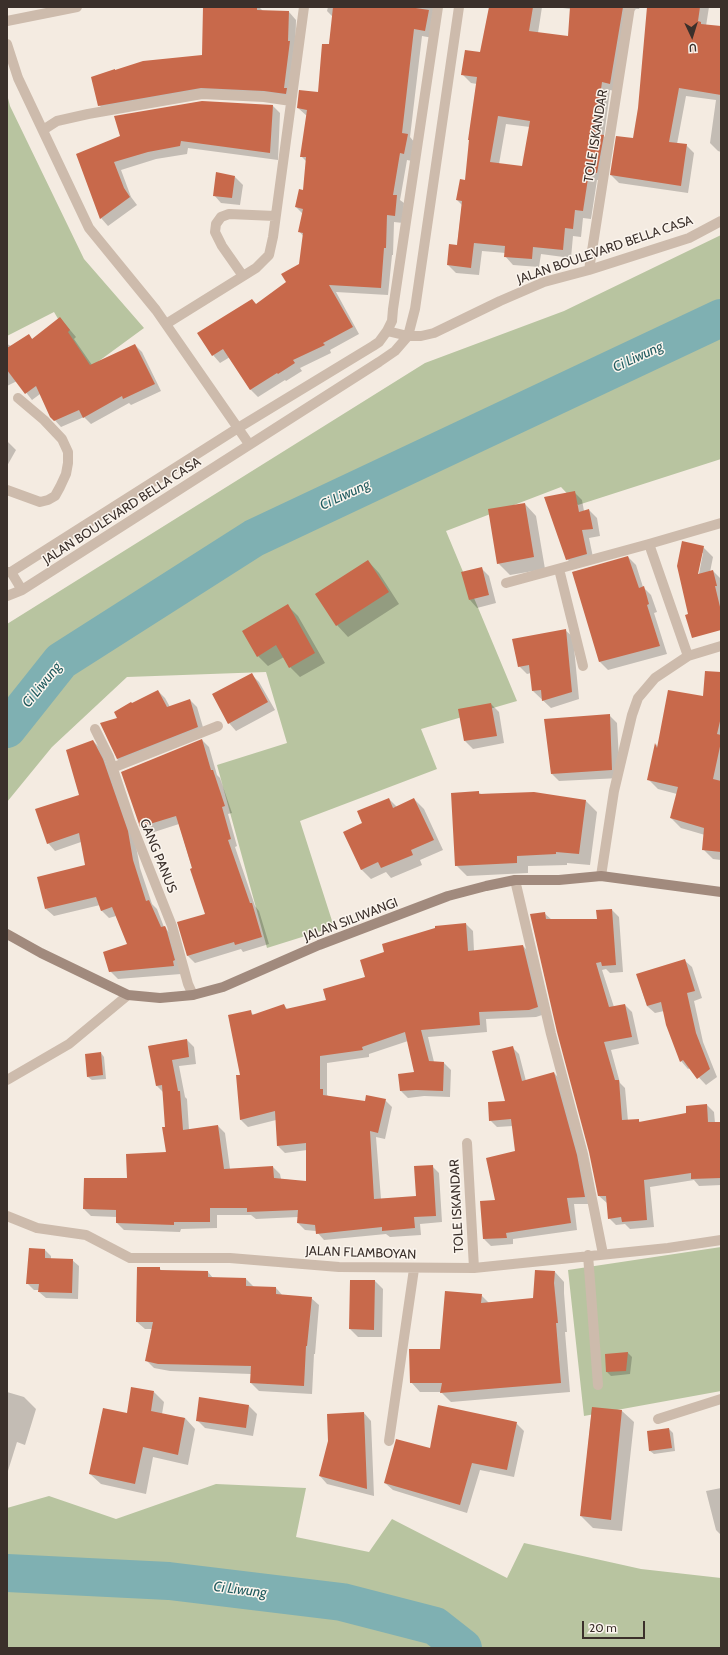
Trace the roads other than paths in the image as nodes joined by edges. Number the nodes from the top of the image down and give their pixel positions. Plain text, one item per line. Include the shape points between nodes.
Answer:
1 (77, 7) edge
2 (304, 7) edge
3 (438, 7) edge
4 (459, 7) edge
5 (630, 7) edge
6 (7, 21) edge
7 (7, 44) edge
8 (291, 101) junction
9 (43, 130) junction
10 (275, 216) junction
11 (721, 221) edge
12 (589, 270) junction
13 (243, 276) junction
14 (166, 324) junction
15 (387, 331) junction
16 (408, 336) junction
17 (18, 398) dead end
18 (238, 428) junction
19 (249, 444) junction
20 (7, 490) edge
21 (721, 522) edge
22 (649, 544) junction
23 (559, 569) junction
24 (9, 572) edge
25 (506, 583) dead end
26 (22, 590) junction
27 (7, 596) edge
28 (721, 646) edge
29 (688, 656) junction
30 (583, 666) dead end
31 (218, 726) dead end
32 (95, 729) dead end
33 (112, 768) junction
34 (601, 876) junction
35 (515, 880) junction
36 (721, 892) edge
37 (7, 934) edge
38 (128, 995) junction
39 (193, 995) junction
40 (7, 1080) edge
41 (467, 1143) dead end
42 (7, 1216) edge
43 (721, 1240) edge
44 (603, 1254) junction
45 (588, 1255) junction
46 (474, 1268) junction
47 (414, 1269) junction
48 (598, 1385) dead end
49 (721, 1399) edge
50 (658, 1419) dead end
51 (389, 1441) dead end

1 - 6 street
2 - 8 street
3 - 15 street, JALAN BOULEVARD BELLA CASA via 394,309
4 - 16 street, JALAN BOULEVARD BELLA CASA via 415,309
5 - 12 street, TOLE ISKANDAR
7 - 9 street via 18,78
8 - 9 street via 202,94 57,121
8 - 10 street
9 - 14 street via 89,228
10 - 13 street via 269,255
10 - 13 street via 229,214 221,217 216,224 216,232 222,246
11 - 12 street, JALAN BOULEVARD BELLA CASA via 689,238
12 - 16 street, JALAN BOULEVARD BELLA CASA via 544,282 434,333
13 - 14 street
14 - 18 street
15 - 16 street, JALAN BOULEVARD BELLA CASA
15 - 18 street, JALAN BOULEVARD BELLA CASA via 373,346
16 - 19 street, JALAN BOULEVARD BELLA CASA via 395,352
17 - 20 street via 62,439 68,452 68,463 60,487 55,496 48,500 40,502
18 - 19 street
18 - 24 street, JALAN BOULEVARD BELLA CASA
19 - 26 street, JALAN BOULEVARD BELLA CASA
21 - 22 street
22 - 23 street
22 - 29 street
23 - 25 street
23 - 30 street
24 - 26 street
26 - 27 street, JALAN BOULEVARD BELLA CASA
28 - 29 street
29 - 34 street via 655,678 638,698 614,791
31 - 33 street
32 - 33 street, GANG PANUS
33 - 39 street, GANG PANUS via 172,926
34 - 35 main road, JALAN SILIWANGI via 559,880
34 - 36 main road, JALAN SILIWANGI
35 - 39 main road, JALAN SILIWANGI via 448,896 319,945 223,987
35 - 44 street via 551,1034 583,1154
37 - 38 main road, JALAN SILIWANGI
38 - 39 main road, JALAN SILIWANGI via 160,998
38 - 40 street via 69,1044
41 - 46 street, TOLE ISKANDAR
42 - 47 street, JALAN FLAMBOYAN via 37,1228 86,1235 130,1258 230,1258 339,1267
43 - 44 street, JALAN FLAMBOYAN
44 - 45 street, JALAN FLAMBOYAN
45 - 46 street, JALAN FLAMBOYAN
45 - 48 street
46 - 47 street, JALAN FLAMBOYAN
47 - 51 street
49 - 50 street

